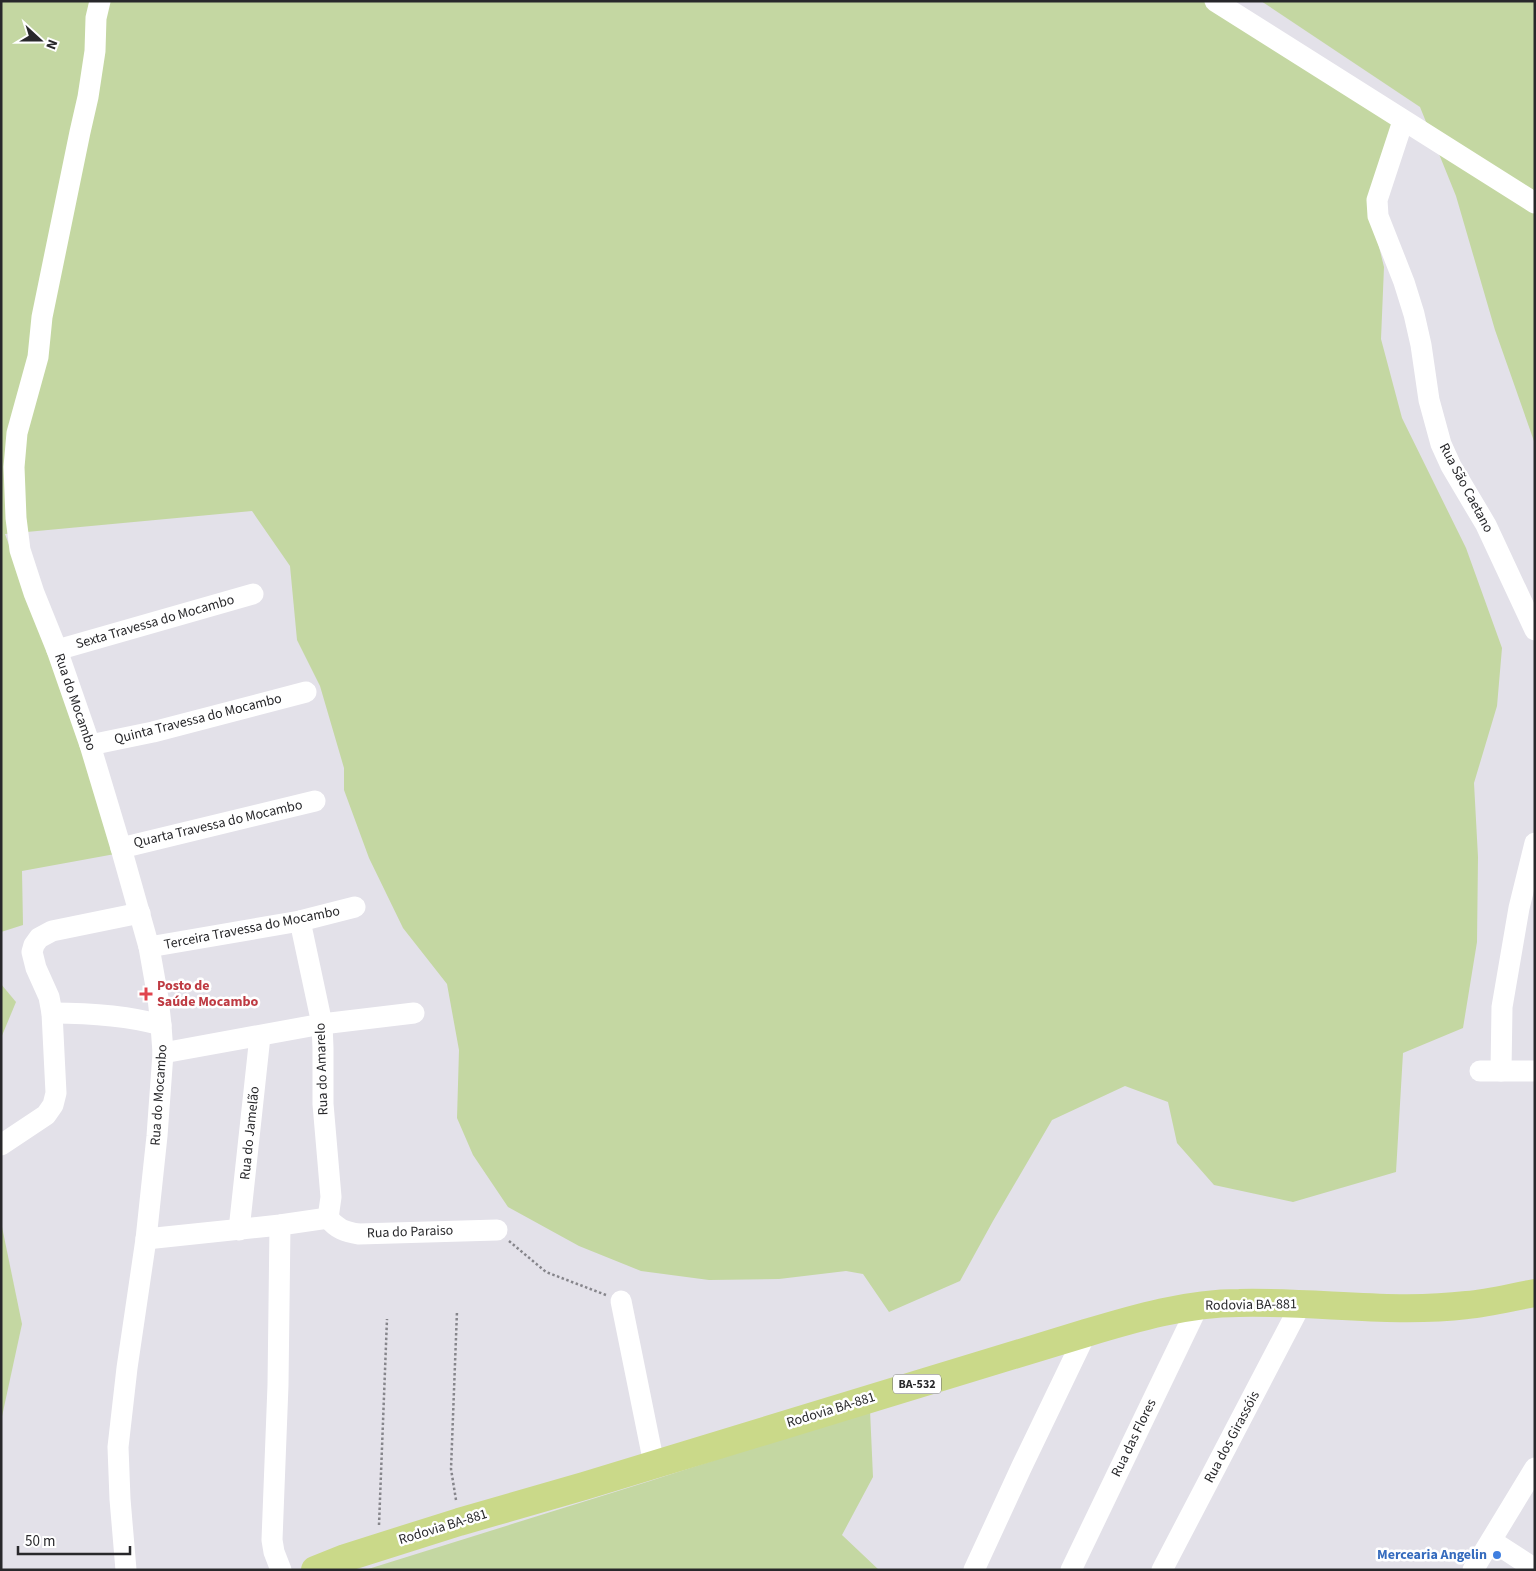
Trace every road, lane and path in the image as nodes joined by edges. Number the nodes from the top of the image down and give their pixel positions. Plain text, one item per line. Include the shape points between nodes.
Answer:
1 (100, 1) edge
2 (1215, 1) edge
3 (1403, 121) junction
4 (1535, 203) edge
5 (253, 594) dead end
6 (1535, 630) edge
7 (57, 650) junction
8 (306, 692) dead end
9 (90, 746) junction
10 (315, 801) dead end
11 (1535, 843) edge
12 (121, 848) junction
13 (355, 907) dead end
14 (140, 913) junction
15 (300, 921) junction
16 (149, 947) junction
17 (52, 1013) junction
18 (414, 1013) dead end
19 (322, 1024) junction
20 (161, 1025) junction
21 (260, 1036) junction
22 (163, 1054) junction
23 (1480, 1070) dead end
24 (1501, 1071) junction
25 (1535, 1071) edge
26 (1, 1145) edge
27 (328, 1218) junction
28 (280, 1225) junction
29 (239, 1230) junction
30 (496, 1230) joint
31 (146, 1239) junction
32 (1535, 1293) edge
33 (621, 1301) joint
34 (1301, 1304) junction
35 (1198, 1306) junction
36 (457, 1311) dead end
37 (387, 1319) dead end
38 (1086, 1333) junction
39 (654, 1464) junction
40 (1535, 1468) edge
41 (459, 1522) junction
42 (1492, 1541) junction
43 (378, 1547) junction
44 (1535, 1569) edge
45 (126, 1570) edge
46 (281, 1570) edge
47 (315, 1570) edge
48 (974, 1570) edge
49 (1071, 1570) edge
50 (1162, 1570) edge
51 (1473, 1570) edge

1 - 7 street, Rua do Mocambo via 88,97 42,317 38,357 17,433 14,467 20,550
2 - 3 street
3 - 4 street
3 - 6 street, Rua São Caetano via 1376,204 1381,224 1414,314 1429,400 1442,444 1451,466 1486,525
5 - 7 street, Sexta Travessa do Mocambo
7 - 9 street, Rua do Mocambo
8 - 9 street, Quinta Travessa do Mocambo
9 - 12 street, Rua do Mocambo
10 - 12 street, Quarta Travessa do Mocambo
11 - 24 street via 1502,1007
12 - 14 street, Rua do Mocambo
13 - 15 street, Terceira Travessa do Mocambo
14 - 16 street, Rua do Mocambo
14 - 17 street via 52,931 39,938 34,945 33,959
15 - 16 street, Terceira Travessa do Mocambo
15 - 19 street, Rua do Amarelo
16 - 20 street, Rua do Mocambo
17 - 20 street via 115,1015
17 - 26 street via 56,1086 53,1105 46,1115
18 - 19 street
19 - 21 street
19 - 27 street, Rua do Amarelo via 323,1104 331,1197
20 - 22 street, Rua do Mocambo
21 - 22 street
21 - 29 street, Rua do Jamelão
22 - 31 street, Rua do Mocambo
23 - 24 street
24 - 25 street
27 - 28 street
27 - 30 street, Rua do Paraiso via 341,1230 359,1234
28 - 29 street
28 - 46 street via 272,1540
29 - 31 street
30 - 33 path via 546,1272
31 - 45 street, Rua do Mocambo via 118,1447
32 - 34 main road, Rodovia BA-881 / BA-532 via 1468,1305 1427,1307
33 - 39 street
34 - 35 main road, Rodovia BA-881 / BA-532 via 1238,1302
34 - 50 street, Rua dos Girassóis
35 - 38 main road, Rodovia BA-881 / BA-532
35 - 49 street, Rua das Flores
36 - 41 path via 450,1469
37 - 43 path
38 - 39 main road, Rodovia BA-881 / BA-532
38 - 48 street
39 - 41 main road, Rodovia BA-881 / BA-532
40 - 42 street
41 - 43 main road, Rodovia BA-881 / BA-532
42 - 44 street
42 - 51 street
43 - 47 main road, Rodovia BA-881 / BA-532

